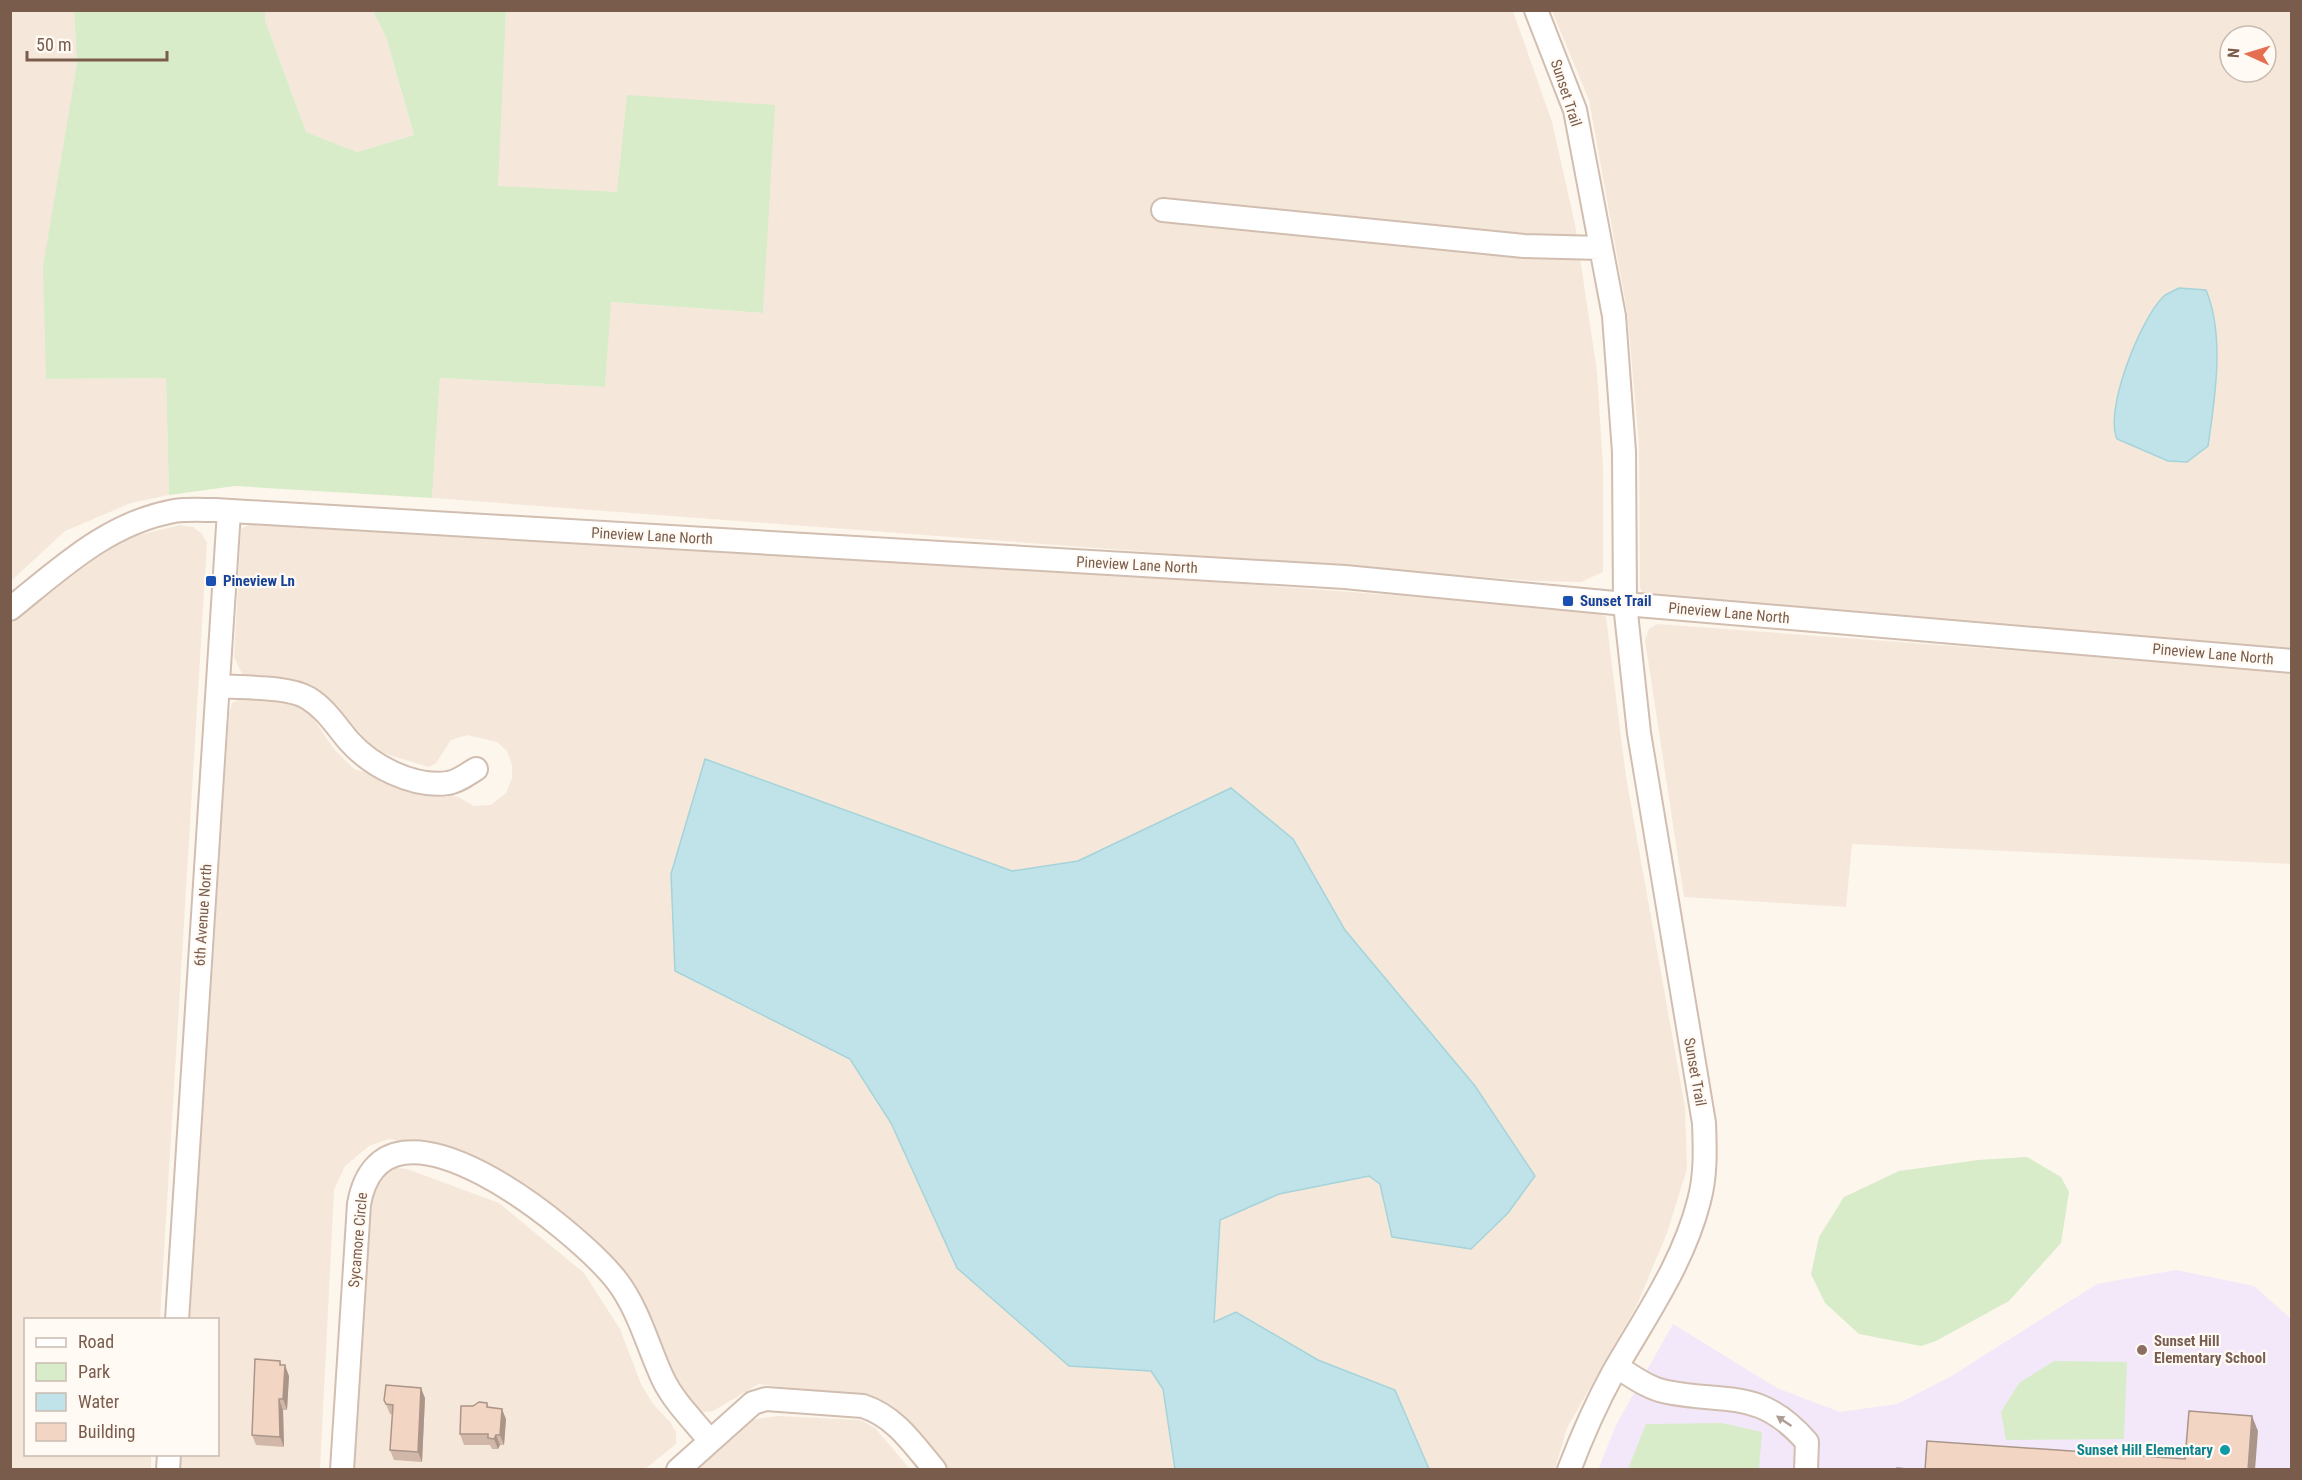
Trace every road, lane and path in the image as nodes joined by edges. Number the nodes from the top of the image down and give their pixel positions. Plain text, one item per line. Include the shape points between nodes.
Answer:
1 (1536, 10) edge
2 (1163, 210) dead end
3 (1601, 248) junction
4 (229, 511) junction
5 (1625, 604) junction
6 (10, 609) edge
7 (2292, 661) edge
8 (218, 686) junction
9 (476, 769) dead end
10 (177, 1318) edge
11 (1617, 1367) junction
12 (710, 1441) junction
13 (342, 1470) edge
14 (678, 1470) edge
15 (935, 1470) edge
16 (1569, 1470) edge
17 (1806, 1470) edge

1 - 3 street, Sunset Trail via 1575,110
2 - 3 street via 1524,246
3 - 5 street, Sunset Trail via 1614,316 1620,392
4 - 5 street, Pineview Lane North via 1345,577
4 - 6 street, Pineview Lane North via 176,511 137,520 102,537
4 - 8 street, 6th Avenue North
5 - 7 street, Pineview Lane North
5 - 11 street, Sunset Trail via 1639,733 1704,1123 1705,1160 1700,1198 1689,1235 1674,1269
8 - 9 street via 307,697 369,759 420,781 449,783
8 - 10 street, 6th Avenue North
11 - 16 street, Sunset Trail via 1586,1426
17 -> 11 street via 1807,1442 1792,1425 1757,1403 1665,1392
12 - 13 street, Sycamore Circle via 664,1382 639,1320 618,1283 592,1252 555,1219 514,1191 440,1157 409,1150 373,1166 362,1184
12 - 14 street
12 - 15 street via 742,1411 766,1399 863,1406 888,1416

